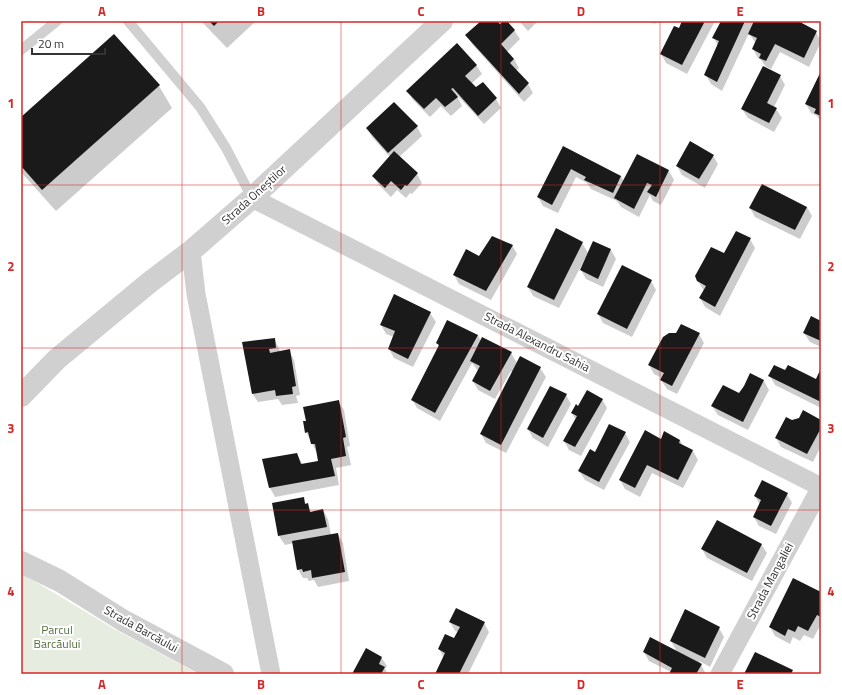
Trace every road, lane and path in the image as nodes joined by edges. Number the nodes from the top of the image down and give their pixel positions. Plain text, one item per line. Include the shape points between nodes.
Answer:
1 (57, 21) edge
2 (128, 21) edge
3 (442, 21) edge
4 (21, 50) edge
5 (252, 198) junction
6 (191, 251) junction
7 (57, 359) junction
8 (21, 382) edge
9 (21, 396) edge
10 (821, 487) edge
11 (21, 547) edge
12 (21, 562) edge
13 (60, 581) junction
14 (223, 674) edge
15 (271, 674) edge
16 (720, 674) edge

1 - 4 lane
2 - 5 lane via 200,107 226,148
3 - 5 street, Strada Oneștilor
5 - 6 street, Strada Oneștilor
5 - 10 street, Strada Alexandru Sahia
6 - 7 street, Strada Oneștilor
6 - 15 street via 196,294
7 - 8 street, Strada Oneștilor
7 - 9 street, Strada Oneștilor
10 - 16 street, Strada Mangaliei
11 - 13 street, Strada Barcăului
12 - 13 street, Strada Barcăului
13 - 14 street, Strada Barcăului via 124,621

